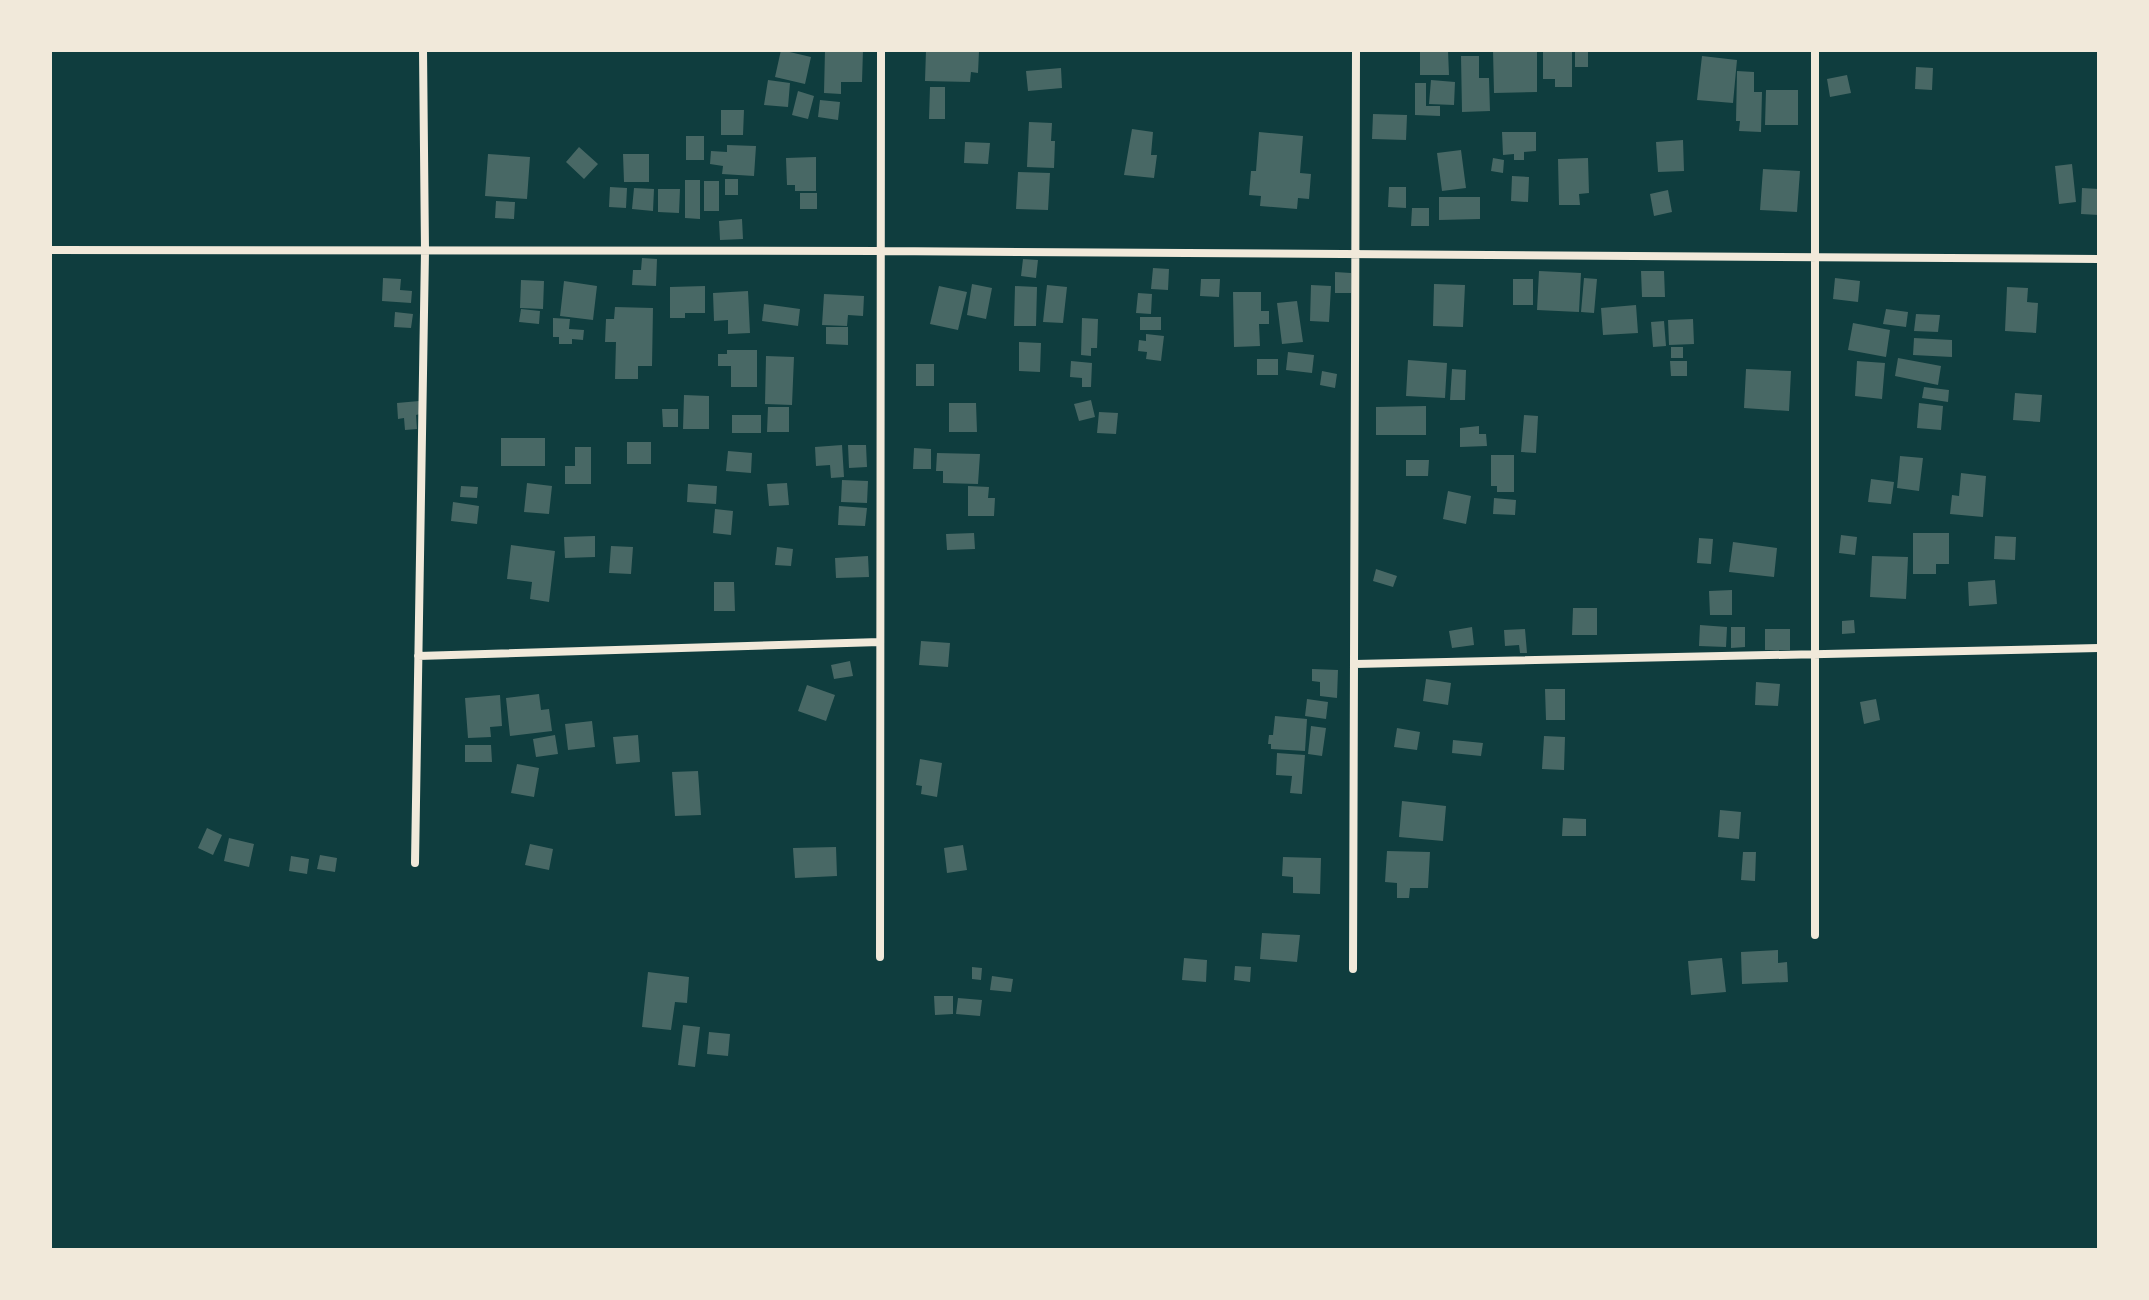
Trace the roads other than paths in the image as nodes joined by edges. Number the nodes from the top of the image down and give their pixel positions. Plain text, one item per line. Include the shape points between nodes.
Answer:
1 (423, 50) edge
2 (881, 50) edge
3 (1356, 50) edge
4 (1815, 50) edge
5 (50, 250) edge
6 (425, 251) junction
7 (880, 251) junction
8 (1357, 256) junction
9 (1815, 258) junction
10 (2099, 259) edge
11 (880, 642) junction
12 (2099, 648) edge
13 (1815, 654) junction
14 (418, 656) junction
15 (1355, 664) junction
16 (415, 863) dead end
17 (1815, 935) dead end
18 (880, 957) dead end
19 (1353, 969) dead end

1 - 6 street
2 - 7 street
3 - 8 street
4 - 9 street
5 - 6 street
6 - 7 street
6 - 14 street
7 - 8 street
7 - 11 street
8 - 9 street
8 - 15 street
9 - 10 street
9 - 13 street
11 - 14 street
11 - 18 street
12 - 13 street
13 - 15 street
13 - 17 street
14 - 16 street
15 - 19 street

